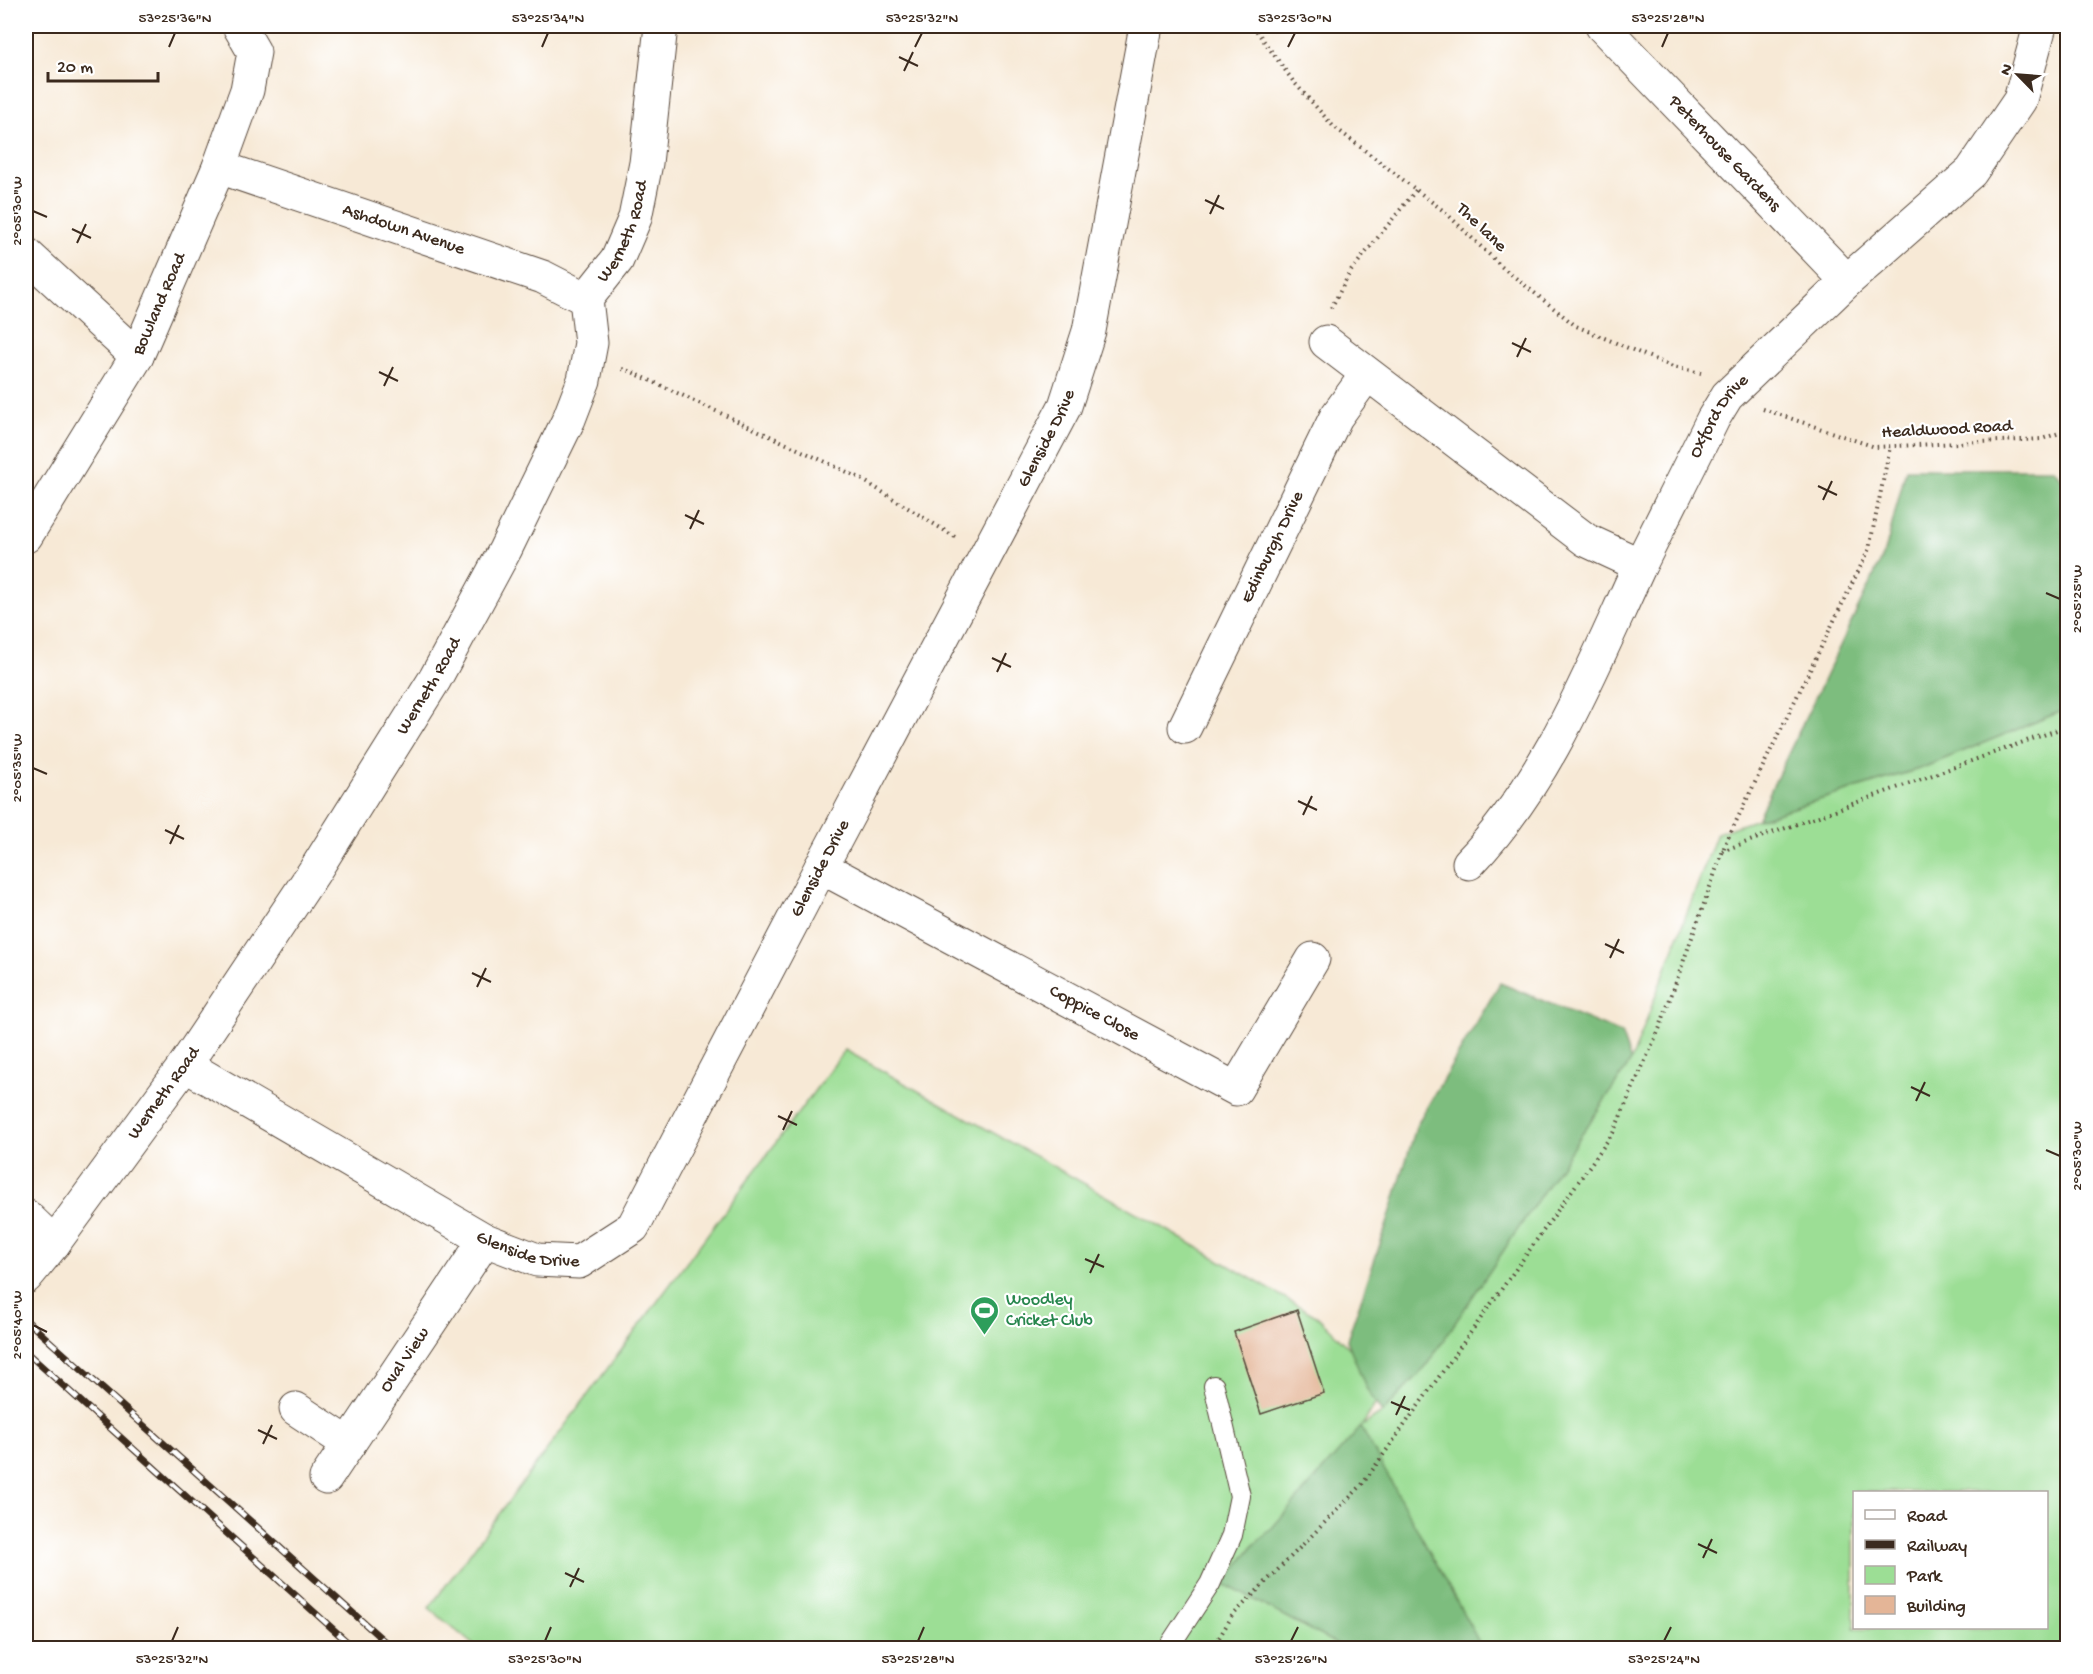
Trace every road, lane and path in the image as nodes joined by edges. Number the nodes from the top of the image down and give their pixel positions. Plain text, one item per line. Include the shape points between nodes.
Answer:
1 (660, 26) edge
2 (1146, 26) edge
3 (1253, 26) edge
4 (1602, 26) edge
5 (2040, 26) edge
6 (246, 39) edge
7 (219, 167) junction
8 (1416, 190) junction
9 (26, 254) edge
10 (1847, 281) junction
11 (586, 299) junction
12 (1326, 342) joint
13 (137, 356) junction
14 (588, 360) junction
15 (1367, 374) junction
16 (1727, 396) junction
17 (2067, 430) edge
18 (1890, 447) junction
19 (26, 536) edge
20 (984, 560) junction
21 (1640, 565) junction
22 (2067, 726) edge
23 (1185, 727) dead end
24 (1722, 852) junction
25 (1469, 863) dead end
26 (821, 867) junction
27 (1313, 959) dead end
28 (185, 1065) junction
29 (26, 1216) edge
30 (485, 1240) junction
31 (54, 1243) junction
32 (26, 1277) edge
33 (1214, 1386) dead end
34 (296, 1409) dead end
35 (349, 1444) junction
36 (327, 1479) dead end
37 (1168, 1648) edge
38 (1213, 1648) edge

1 - 11 street, Werneth Road via 646,163 635,218 617,260
2 - 20 street, Glenside Drive via 1089,331 1065,406
3 - 8 path, The lane via 1293,81 1333,126
4 - 10 street, Peterhouse Gardens
5 - 10 street, Oxford Drive via 2020,100 1971,172
6 - 7 street, Bowland Road via 247,90
7 - 11 street, Ashdown Avenue via 543,278
7 - 13 street, Bowland Road
8 - 12 path via 1351,271 1329,315
8 - 16 path, The lane via 1576,326 1673,368 1707,374
9 - 13 street
10 - 16 street, Oxford Drive
11 - 14 street, Werneth Road via 591,343
12 - 15 street
13 - 19 street, Bowland Road
14 - 20 path via 632,372 858,477 945,529
14 - 28 street, Werneth Road via 564,429 506,550 435,679 314,872
15 - 21 street via 1586,540
15 - 23 street, Edinburgh Drive via 1336,417
16 - 18 path, Healdwood Road via 1875,447
16 - 21 street, Oxford Drive
17 - 18 path, Healdwood Road via 2042,439
18 - 24 path via 1869,549
20 - 26 street, Glenside Drive
21 - 25 street, Oxford Drive via 1592,671 1541,767 1513,813
22 - 24 path
24 - 38 path via 1660,1027 1613,1133 1361,1486 1232,1616
26 - 27 street, Coppice Close via 1236,1089
26 - 30 street, Glenside Drive via 633,1227 579,1262 537,1260
28 - 30 street, Glenside Drive
28 - 31 street, Werneth Road
29 - 31 street
30 - 35 street, Oval View
31 - 32 street, Werneth Road
33 - 37 lane via 1240,1496 1232,1535 1210,1584
34 - 35 street
35 - 36 street, Oval View

